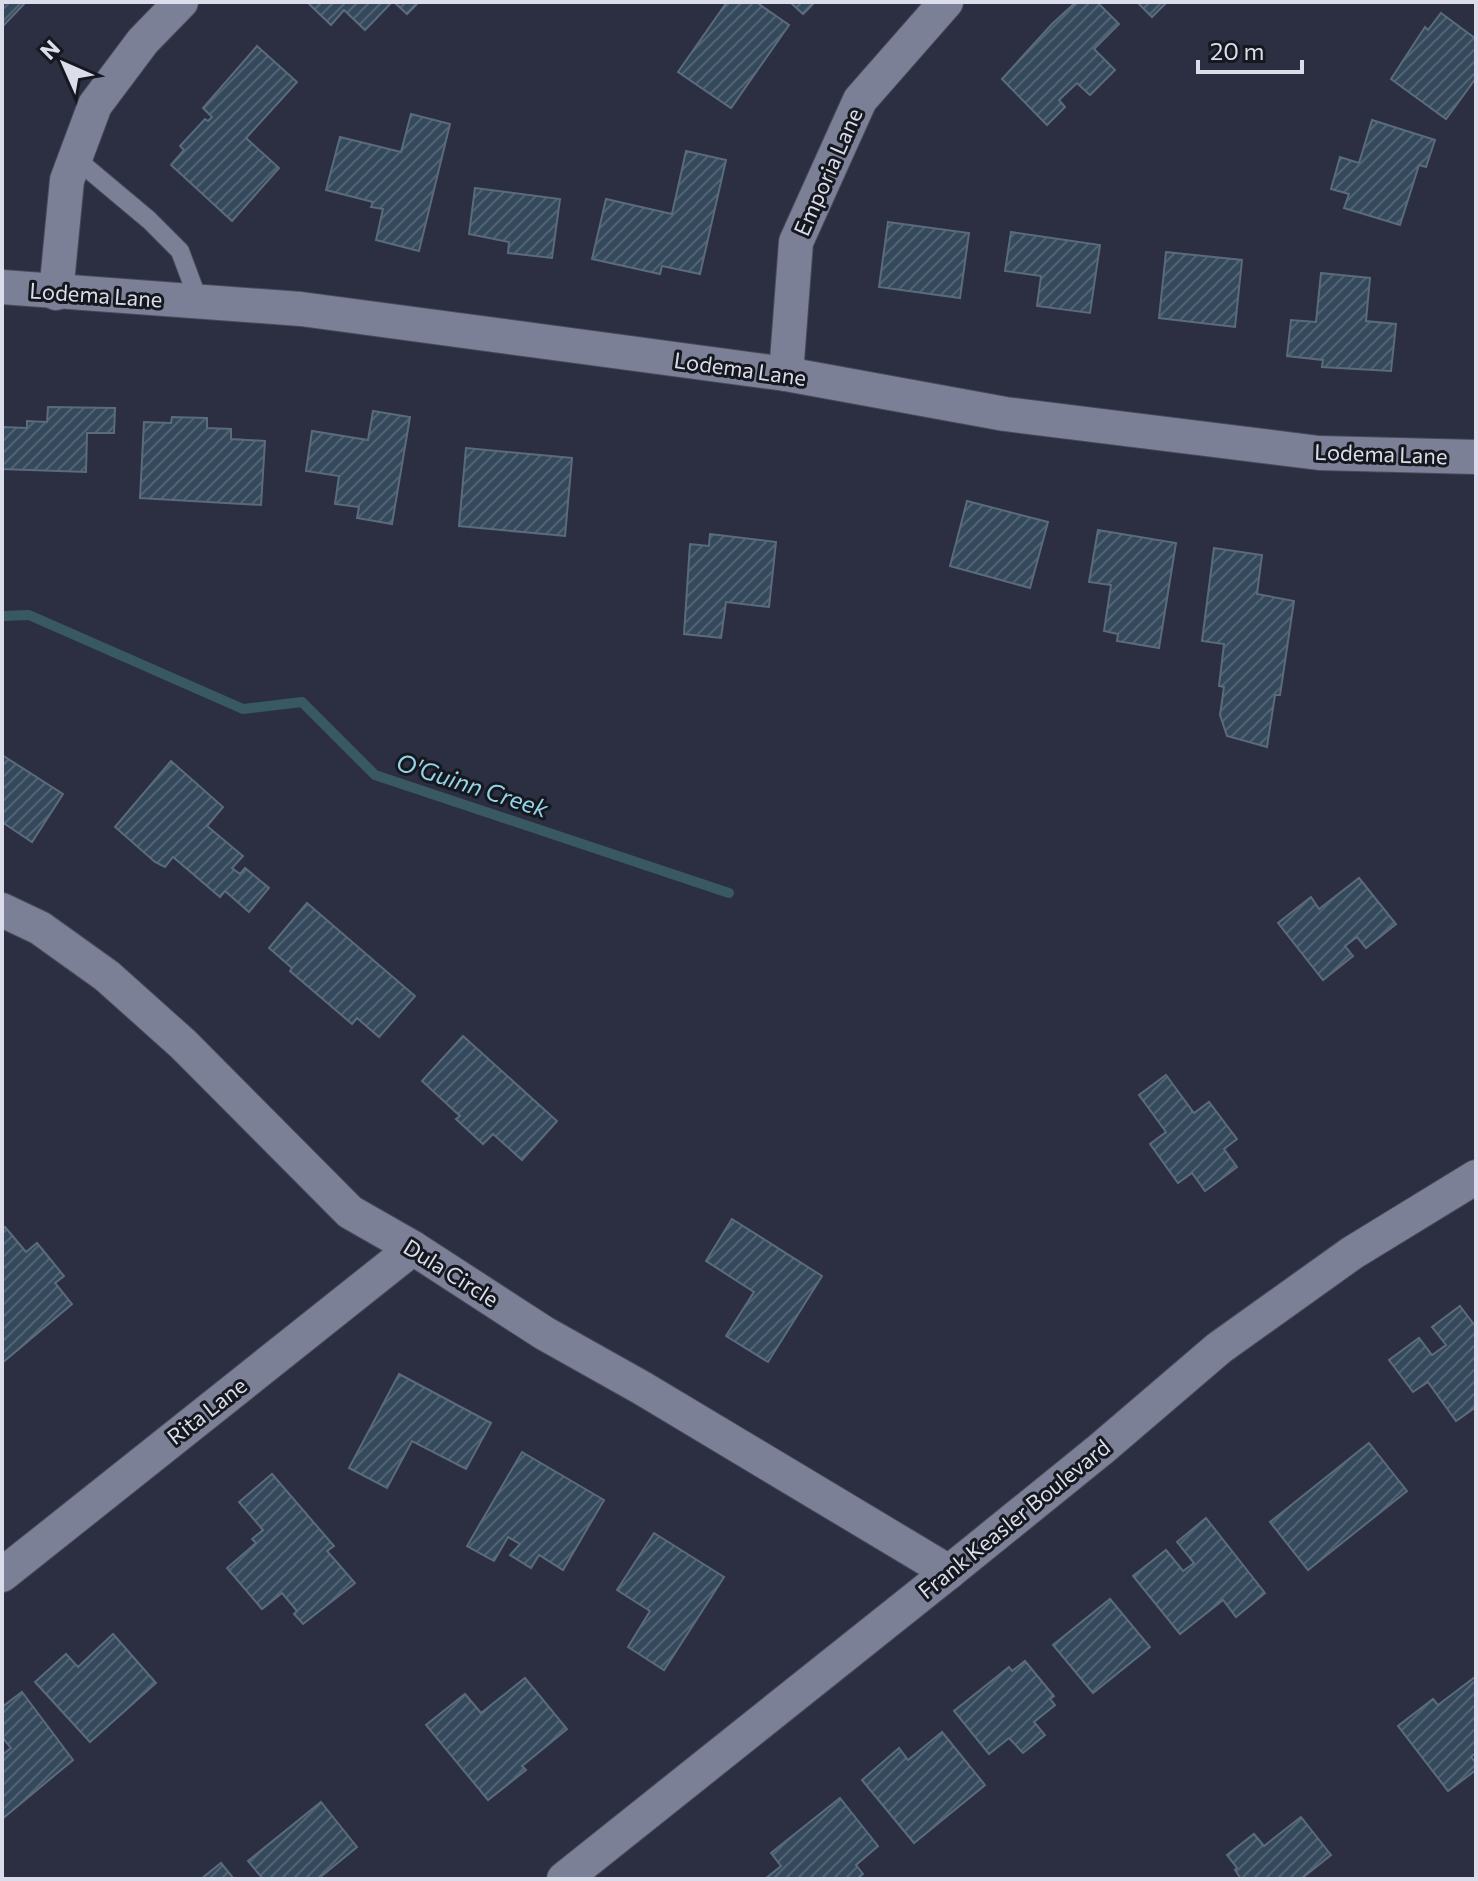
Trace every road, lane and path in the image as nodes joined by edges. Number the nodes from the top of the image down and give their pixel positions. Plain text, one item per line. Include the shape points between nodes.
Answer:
1 (181, 2) edge
2 (946, 2) edge
3 (75, 158) junction
4 (2, 287) edge
5 (56, 293) junction
6 (199, 302) junction
7 (786, 374) junction
8 (1476, 457) edge
9 (2, 910) edge
10 (1476, 1177) edge
11 (413, 1248) junction
12 (949, 1572) junction
13 (2, 1575) edge
14 (564, 1879) edge

1 - 3 street via 143,41 95,105
2 - 7 street, Emporia Lane via 860,100 796,242
3 - 5 street via 67,180
3 - 6 lane via 180,251
4 - 5 street, Lodema Lane
5 - 6 street, Lodema Lane
6 - 7 street, Lodema Lane via 301,309
7 - 8 street, Lodema Lane via 1005,414 1319,453
9 - 11 street, Dula Circle via 40,928 107,976 183,1044 350,1212
10 - 12 street, Frank Keasler Boulevard via 1352,1253 1219,1348
11 - 12 street, Dula Circle via 544,1333
11 - 13 street, Rita Lane
12 - 14 street, Frank Keasler Boulevard

